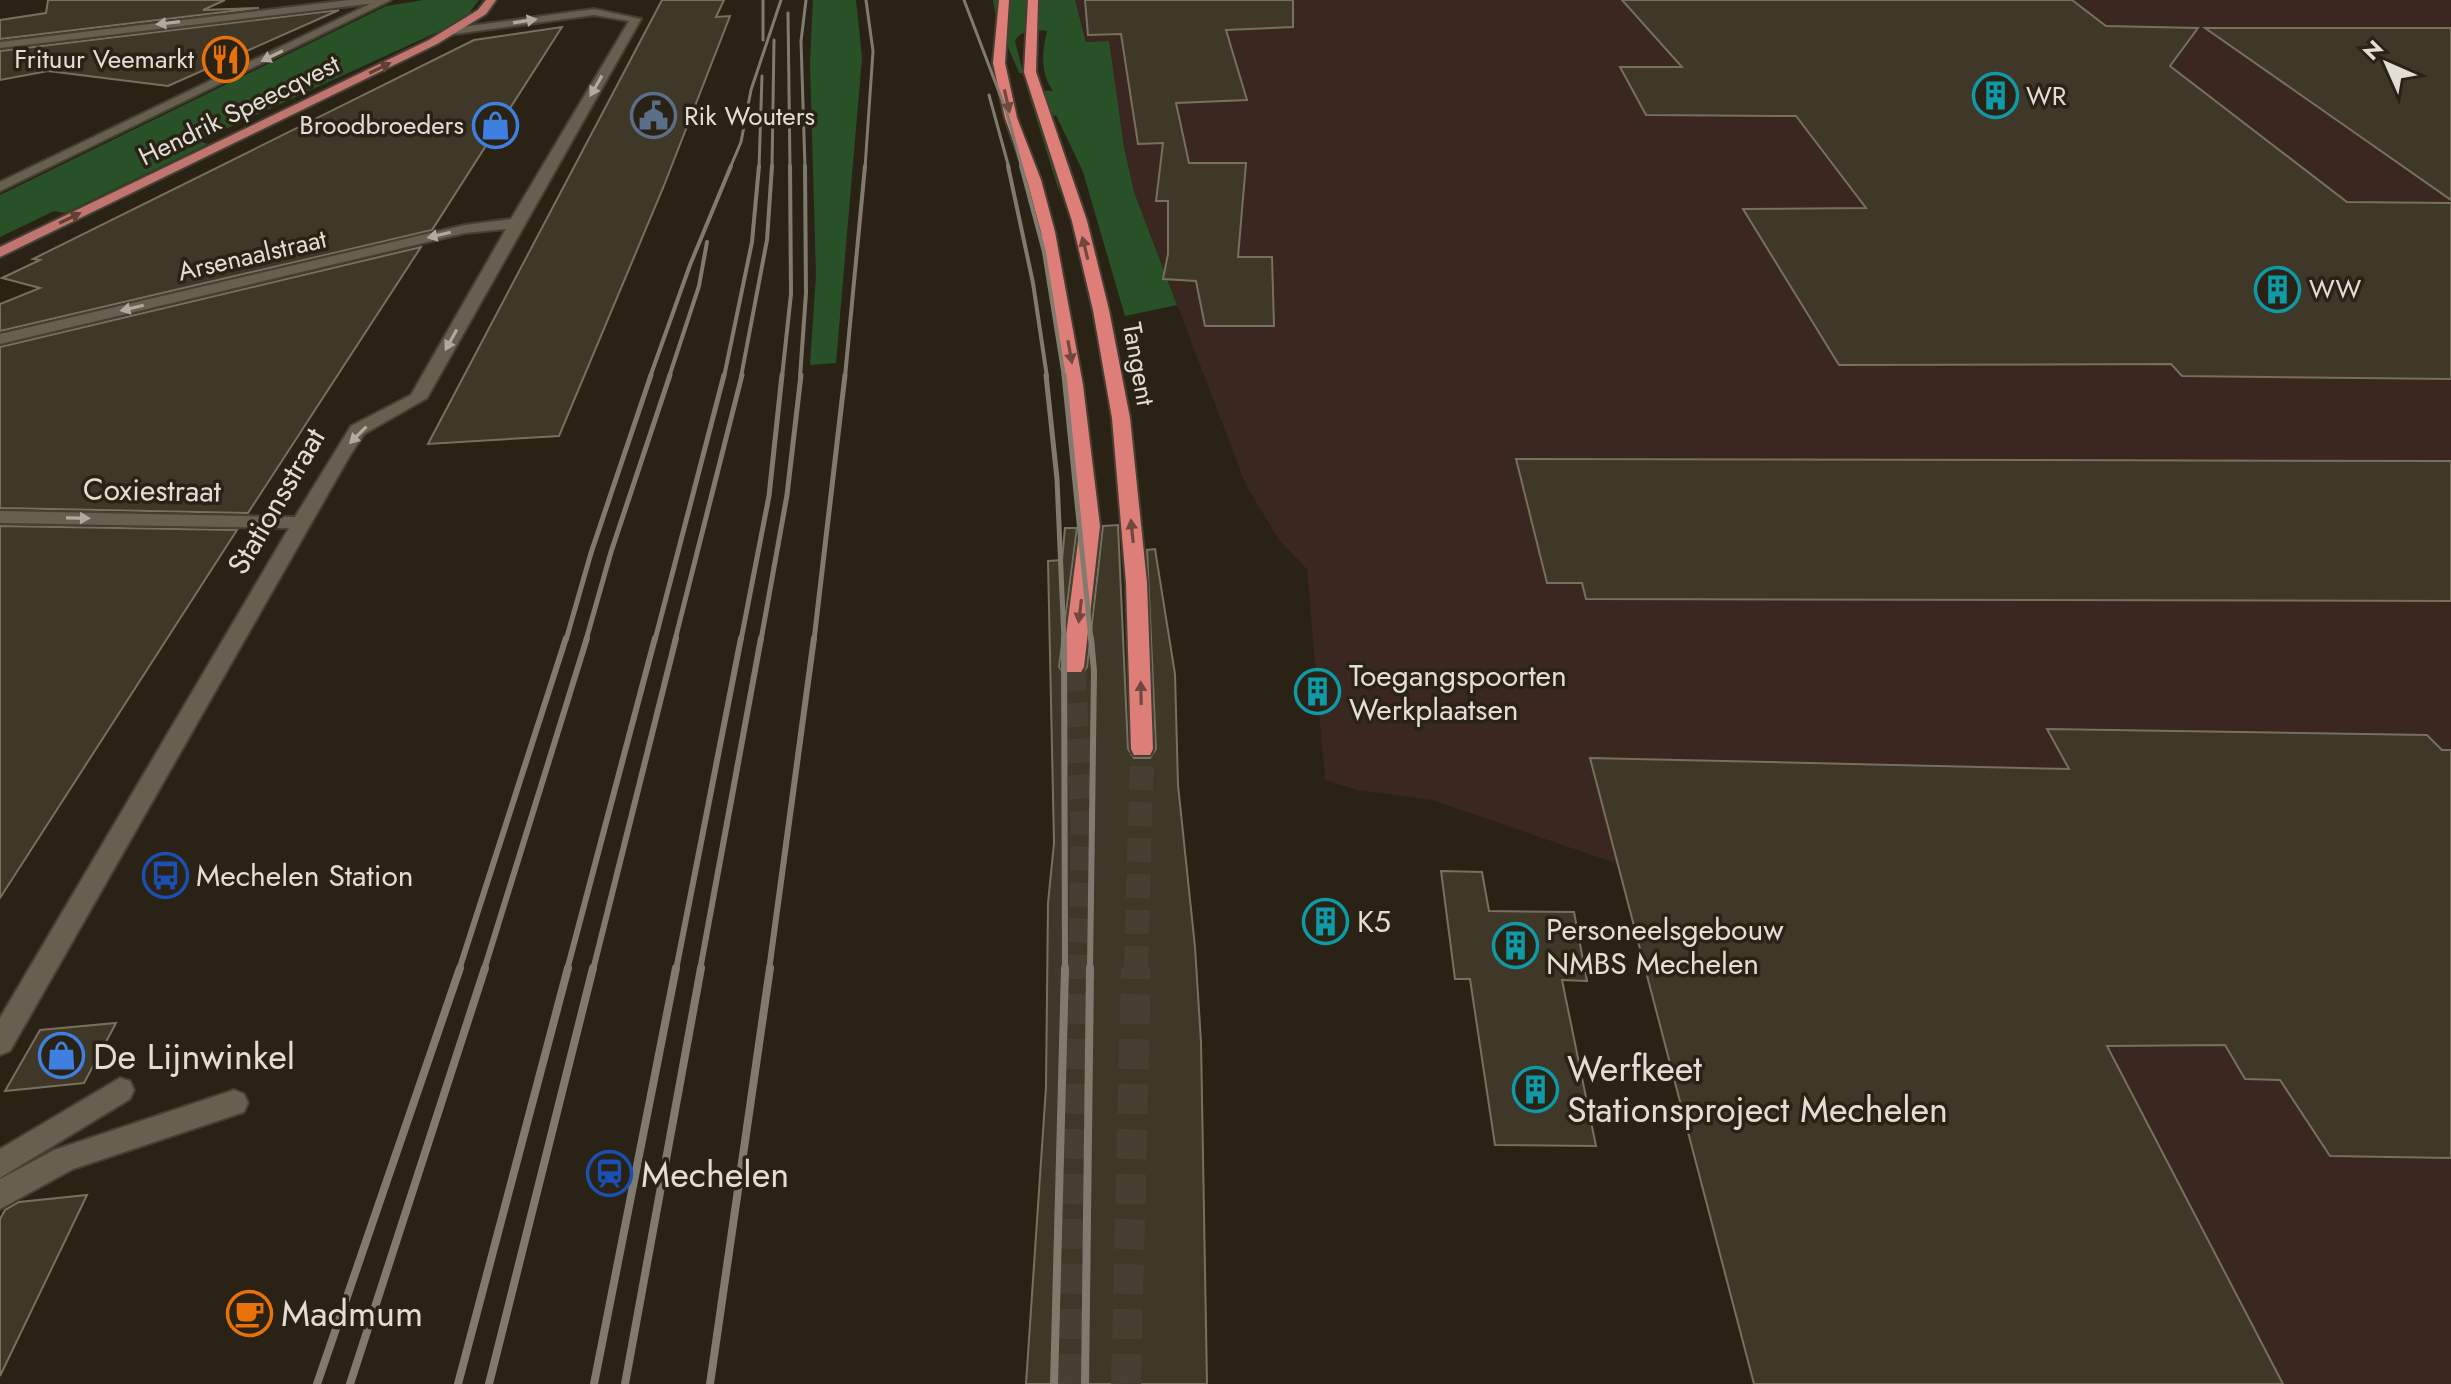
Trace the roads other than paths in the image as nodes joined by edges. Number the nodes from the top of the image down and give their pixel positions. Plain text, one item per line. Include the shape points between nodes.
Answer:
1 (376, 0) edge
2 (386, 0) edge
3 (491, 0) edge
4 (1004, 0) edge
5 (1033, 0) edge
6 (369, 1) edge
7 (328, 2) edge
8 (455, 31) junction
9 (0, 45) edge
10 (0, 187) edge
11 (516, 223) junction
12 (0, 253) edge
13 (0, 339) edge
14 (0, 517) edge
15 (303, 523) junction
16 (1073, 667) tunnel mouth
17 (1142, 749) tunnel mouth
18 (0, 1043) edge
19 (120, 1090) dead end
20 (234, 1103) dead end
21 (0, 1165) edge
22 (0, 1195) edge

1 - 6 street
2 -> 10 street, Hendrik Speecqvest
3 - 8 main road, Hendrik Speecqvest
4 -> 16 highway via 999,63 1048,232 1075,385 1090,526
17 -> 5 highway, Tangent via 1138,584 1121,418 1072,197 1030,70
6 - 7 street
7 -> 9 street
8 -> 11 street, Stationsstraat via 592,16 636,19
12 -> 8 main road, Hendrik Speecqvest
11 -> 13 street, Arsenaalstraat via 465,229
11 -> 15 street, Stationsstraat via 418,398 357,430
14 -> 15 street, Coxiestraat
15 - 18 street, Stationsstraat
19 - 21 street
20 - 22 street via 64,1159

